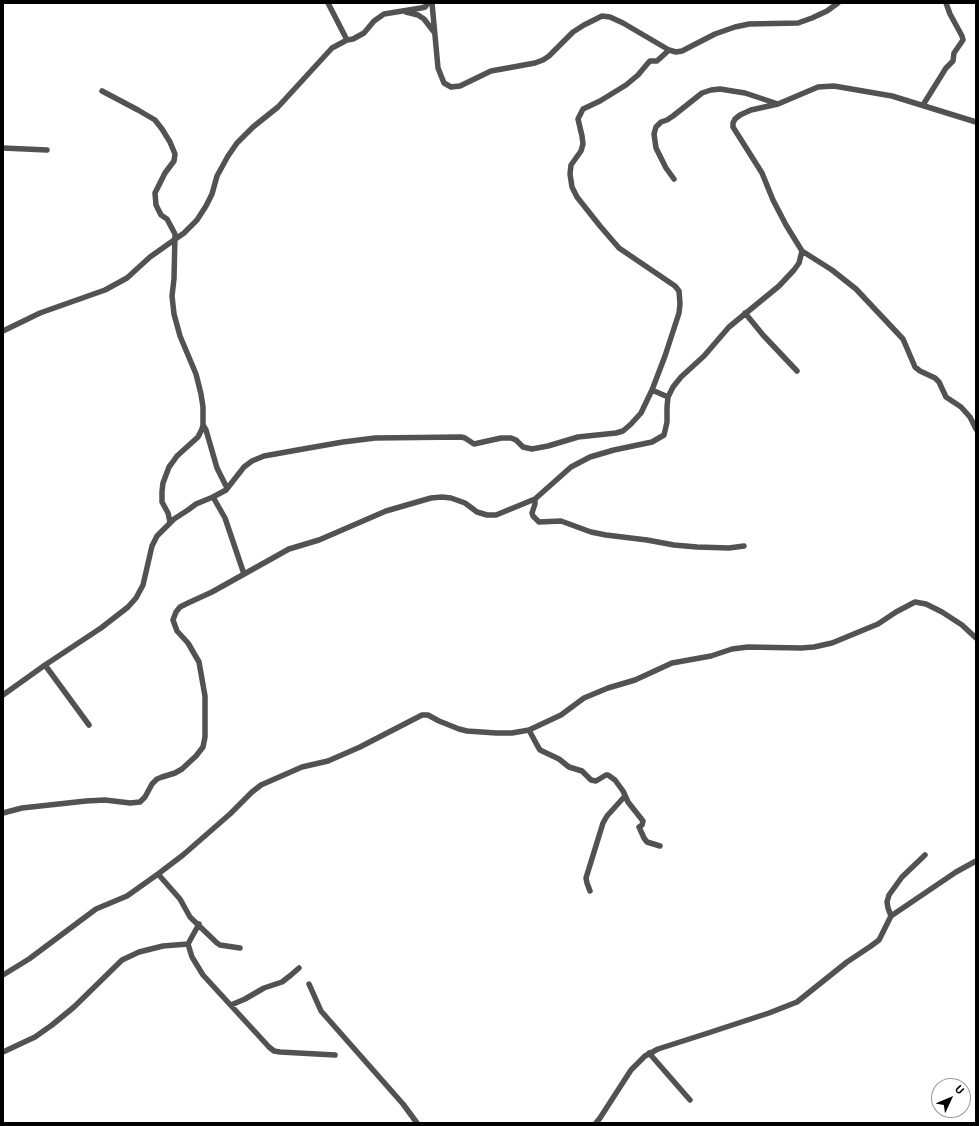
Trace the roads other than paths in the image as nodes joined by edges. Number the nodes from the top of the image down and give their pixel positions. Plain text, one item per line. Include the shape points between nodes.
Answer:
1 (328, 3) edge
2 (428, 3) edge
3 (432, 3) edge
4 (838, 3) edge
5 (946, 3) edge
6 (400, 12) junction
7 (434, 32) junction
8 (347, 40) junction
9 (668, 50) junction
10 (102, 91) dead end
11 (778, 104) junction
12 (923, 105) junction
13 (976, 122) edge
14 (3, 148) edge
15 (47, 150) dead end
16 (674, 179) dead end
17 (175, 239) junction
18 (802, 251) junction
19 (745, 313) junction
20 (3, 330) edge
21 (796, 371) dead end
22 (652, 390) junction
23 (668, 397) junction
24 (203, 425) junction
25 (976, 428) edge
26 (228, 488) junction
27 (213, 497) junction
28 (535, 499) junction
29 (170, 522) junction
30 (744, 546) dead end
31 (244, 574) junction
32 (976, 638) edge
33 (45, 665) junction
34 (3, 695) edge
35 (89, 725) dead end
36 (529, 730) junction
37 (625, 796) junction
38 (3, 813) edge
39 (660, 846) dead end
40 (925, 855) dead end
41 (976, 861) edge
42 (158, 874) junction
43 (590, 891) dead end
44 (891, 916) junction
45 (199, 924) junction
46 (188, 944) junction
47 (240, 948) dead end
48 (300, 968) dead end
49 (3, 975) edge
50 (309, 984) dead end
51 (231, 1005) junction
52 (3, 1052) edge
53 (649, 1053) junction
54 (335, 1055) dead end
55 (690, 1100) dead end
56 (417, 1123) edge
57 (596, 1123) edge

1 - 8 street
2 - 6 street via 422,8
3 - 7 street
4 - 9 street via 827,11 798,23 750,24 735,27 682,51
5 - 12 street via 962,40 953,60
6 - 7 street via 418,15
6 - 8 street via 384,14 364,33
7 - 9 street via 438,68 444,83 451,87 460,86 491,71 542,60 573,32 602,16 623,23
8 - 17 street via 332,48 278,107 237,143 217,176 212,194 197,220
9 - 22 street via 657,61 648,63 626,85 584,109 578,119 583,144 571,165 570,174 577,197 619,248 679,291 679,313
10 - 17 street via 155,120 170,142 175,154 174,161 156,193 156,205 161,215 167,219
11 - 12 street via 818,87 834,86 892,96
11 - 16 street via 745,93 711,90 702,93 673,116 660,122 654,134 656,148
11 - 18 street via 740,114 733,123
12 - 13 street
14 - 15 street
17 - 20 street via 117,284
17 - 24 street via 172,296 174,314 196,374 203,407
18 - 19 street via 794,270 779,286
18 - 25 street via 856,289 903,339 920,372 935,378 946,397 961,407
19 - 21 street
19 - 23 street via 729,326 704,356 681,377
22 - 23 street
22 - 26 street via 641,413 627,428 616,433 578,437 532,449 523,447 511,438 474,444 461,437 375,438 343,442 264,456 244,467
23 - 28 street via 664,435 652,442 614,450 570,467
24 - 26 street via 217,468
24 - 29 street via 198,437 169,467 163,483 162,502
26 - 27 street
27 - 29 street via 196,504
27 - 31 street via 225,518
28 - 30 street via 532,513 539,522 561,521 591,532 674,545 723,548
28 - 31 street via 496,515 487,515 451,498 430,498 386,511 319,540 289,549
29 - 33 street via 152,546 143,585 136,598 101,628
31 - 38 street via 180,607 173,620 177,631 188,643 199,662 204,696 205,738 203,747 196,756 176,773 157,779 140,802 105,800 22,808
32 - 36 street via 942,612 926,604 912,602 878,624 832,643 801,648 748,646 672,663 635,680 584,698 561,715
33 - 34 street
33 - 35 street
36 - 37 street via 540,750 569,767 582,771 594,782 608,775
36 - 42 street via 512,733 459,729 428,715 422,715 328,761 302,767 261,785
37 - 39 street via 643,821 639,827 644,838
37 - 43 street via 603,824 586,878
40 - 44 street via 902,877 889,895 887,902
41 - 44 street
42 - 45 street via 180,899 188,914
42 - 49 street via 126,896 96,909 35,955
44 - 53 street via 879,940 797,1002
45 - 46 street
45 - 47 street via 220,945
46 - 51 street via 192,957 204,975
46 - 52 street via 157,947 122,960 74,1007 35,1037
48 - 51 street via 282,982
50 - 56 street via 321,1011
51 - 54 street via 274,1051
53 - 55 street
53 - 57 street via 630,1070

